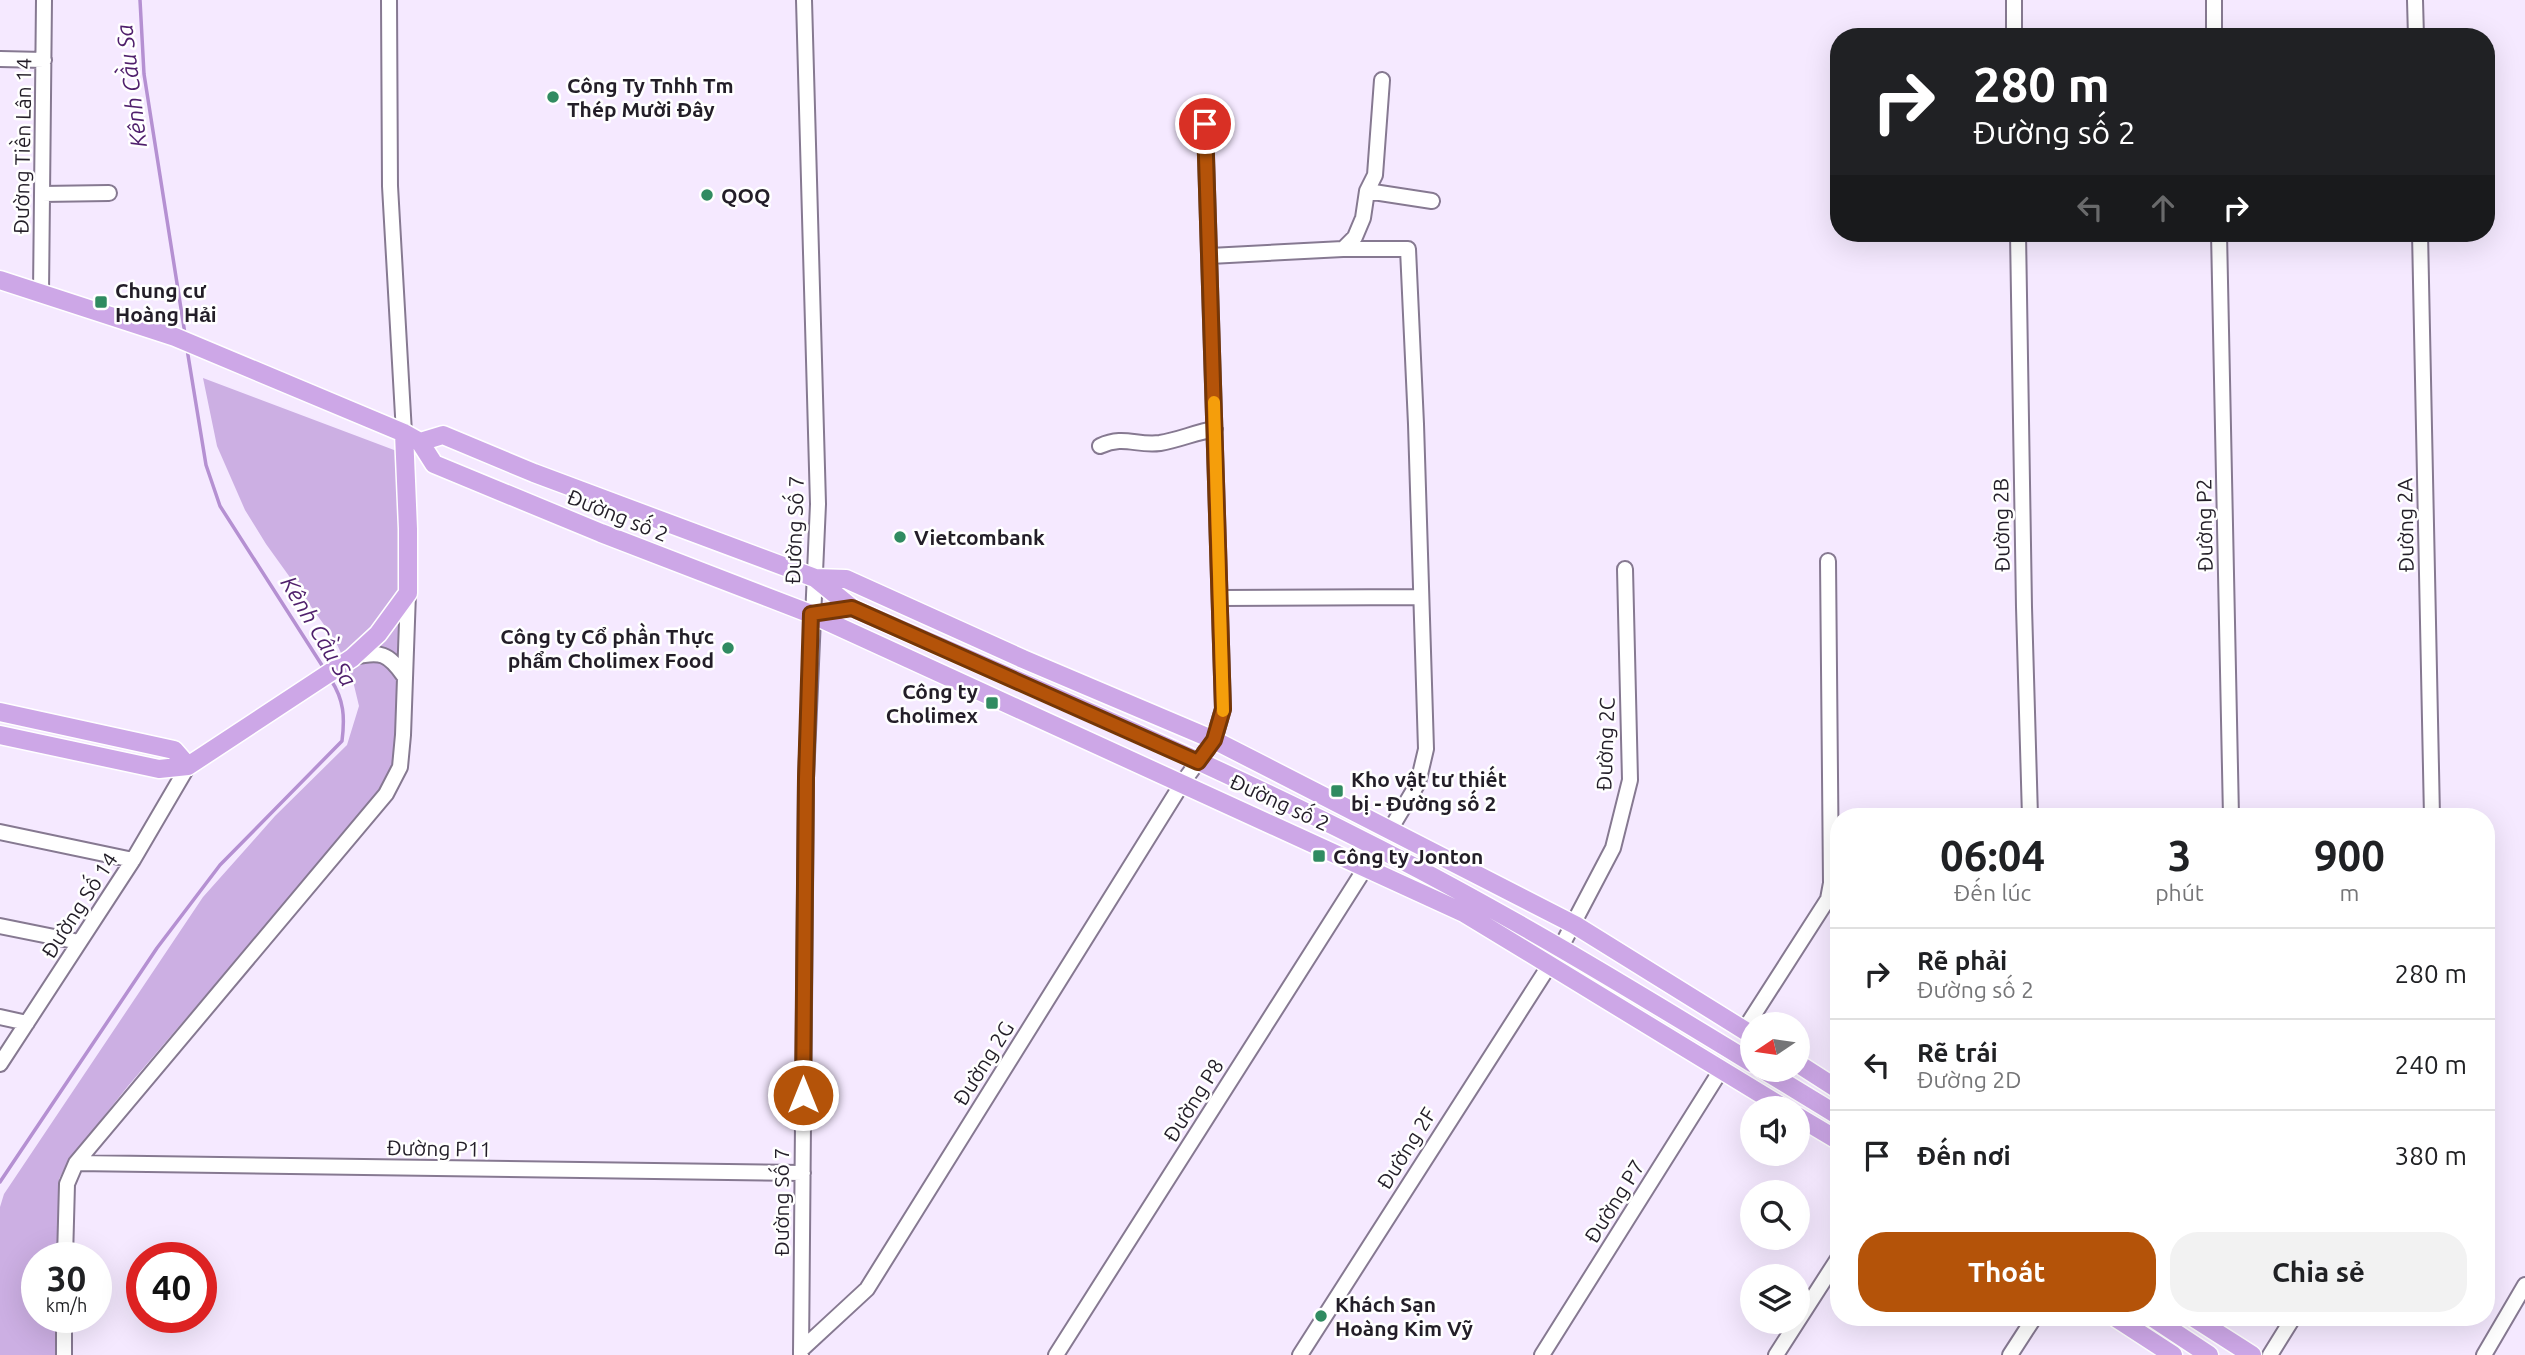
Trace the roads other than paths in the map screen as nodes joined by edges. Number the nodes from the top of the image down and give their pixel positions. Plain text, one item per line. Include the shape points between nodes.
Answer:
1 (44, 0) edge
2 (389, 0) edge
3 (804, 0) edge
4 (2014, 0) edge
5 (2214, 0) edge
6 (2415, 0) edge
7 (2014, 28) edge
8 (2214, 28) edge
9 (2416, 28) edge
10 (0, 59) edge
11 (44, 60) junction
12 (1382, 80) dead end
13 (1205, 124) dead end
14 (1367, 191) junction
15 (109, 193) dead end
16 (42, 194) junction
17 (1432, 201) dead end
18 (2018, 242) edge
19 (2219, 242) edge
20 (2420, 242) edge
21 (1343, 249) junction
22 (1210, 256) junction
23 (0, 280) edge
24 (41, 292) junction
25 (1215, 429) junction
26 (404, 433) junction
27 (420, 442) junction
28 (1100, 446) dead end
29 (1828, 561) dead end
30 (1625, 569) dead end
31 (815, 578) junction
32 (408, 593) junction
33 (1421, 597) junction
34 (1220, 598) junction
35 (852, 608) junction
36 (811, 614) junction
37 (378, 634) junction
38 (405, 644) junction
39 (352, 657) junction
40 (404, 676) junction
41 (0, 712) edge
42 (0, 735) edge
43 (1214, 740) junction
44 (1198, 762) junction
45 (188, 766) junction
46 (1183, 782) junction
47 (1830, 808) edge
48 (2030, 808) edge
49 (2231, 808) edge
50 (2432, 808) edge
51 (1390, 830) junction
52 (0, 832) edge
53 (1378, 848) junction
54 (133, 860) junction
55 (1365, 867) junction
56 (1830, 888) edge
57 (1575, 925) junction
58 (0, 926) edge
59 (79, 942) junction
60 (1561, 947) junction
61 (1549, 965) junction
62 (1760, 1012) edge
63 (0, 1017) edge
64 (27, 1023) junction
65 (1740, 1027) edge
66 (1740, 1056) edge
67 (0, 1064) edge
68 (1721, 1070) junction
69 (1810, 1071) edge
70 (1783, 1082) edge
71 (1830, 1084) edge
72 (1764, 1096) edge
73 (1830, 1111) edge
74 (1810, 1124) edge
75 (1830, 1136) edge
76 (76, 1163) junction
77 (803, 1173) junction
78 (65, 1242) edge
79 (1830, 1270) edge
80 (2525, 1285) edge
81 (2029, 1326) edge
82 (2128, 1326) edge
83 (2164, 1326) edge
84 (2207, 1326) edge
85 (2288, 1326) edge
86 (64, 1333) edge
87 (801, 1352) edge
88 (64, 1355) edge
89 (1056, 1355) edge
90 (1300, 1355) edge
91 (1542, 1355) edge
92 (1776, 1355) edge
93 (2010, 1355) edge
94 (2173, 1355) edge
95 (2209, 1355) edge
96 (2252, 1355) edge
97 (2270, 1355) edge
98 (2484, 1355) edge

1 - 11 street, Đường Tiền Lân 14
2 - 26 street via 390,186
3 - 31 street, Đường Số 7 via 818,490
4 - 7 street
5 - 8 street
6 - 9 street
10 - 11 street
11 - 16 street, Đường Tiền Lân 14
12 - 14 street via 1375,174
13 - 22 street
14 - 17 street
14 - 21 street via 1363,218 1355,237
15 - 16 street
16 - 24 street, Đường Tiền Lân 14
18 - 48 street, Đường 2B
19 - 49 street, Đường P2
20 - 50 street, Đường 2A
21 - 22 street
21 - 33 street via 1408,249
22 - 25 street
23 - 24 main road, Đường số 2
24 - 26 main road, Đường số 2 via 218,353
25 - 28 street via 1163,443 1119,439
25 - 34 street
26 - 27 main road, Đường số 2
26 - 32 main road
27 - 31 main road, Đường số 2 via 443,435
27 - 36 main road, Đường số 2 via 434,464
29 - 47 street
30 - 57 street, Đường 2C via 1630,780 1613,848
31 - 35 main road, Đường số 2
31 - 36 street, Đường Số 7
31 - 43 main road, Đường số 2 via 846,579
32 - 37 main road
32 - 38 street
33 - 34 street
33 - 51 street via 1426,749 1418,783
34 - 43 street via 1223,709
35 - 36 main road, Đường số 2
35 - 44 main road, Đường số 2
36 - 46 main road, Đường số 2
36 - 77 street, Đường Số 7
37 - 38 street via 393,634
37 - 39 main road
38 - 40 street
39 - 40 street via 383,654
39 - 45 main road
40 - 76 street via 400,767 386,794
41 - 45 main road via 174,750
42 - 45 main road via 159,769
43 - 44 street, Đường 2G
43 - 51 main road, Đường số 2
44 - 46 street, Đường 2G
44 - 53 main road, Đường số 2
45 - 54 street, Đường Số 14
46 - 55 main road, Đường số 2
46 - 87 street, Đường 2G via 867,1289
51 - 57 main road, Đường số 2
52 - 54 street
53 - 55 street, Đường P8
53 - 60 main road, Đường số 2
54 - 59 street, Đường Số 14
55 - 61 main road, Đường số 2 via 1464,913
55 - 89 street, Đường P8
56 - 62 street via 1828,899
57 - 60 street, Đường 2C
57 - 65 main road, Đường số 2
58 - 59 street
59 - 64 street, Đường Số 14
60 - 61 street, Đường 2F
60 - 66 main road, Đường số 2
61 - 68 main road, Đường số 2
61 - 90 street, Đường 2F
63 - 64 street
64 - 67 street, Đường Số 14
68 - 72 main road, Đường số 2
68 - 91 street, Đường P7
69 - 71 main road
70 - 73 main road
74 - 75 main road
76 - 77 street, Đường P11
76 - 78 street via 67,1184
77 - 87 street, Đường Số 7
79 - 92 street
80 - 98 street
81 - 93 street
82 - 94 main road
83 - 95 main road
84 - 96 main road
85 - 97 street
86 - 88 street

